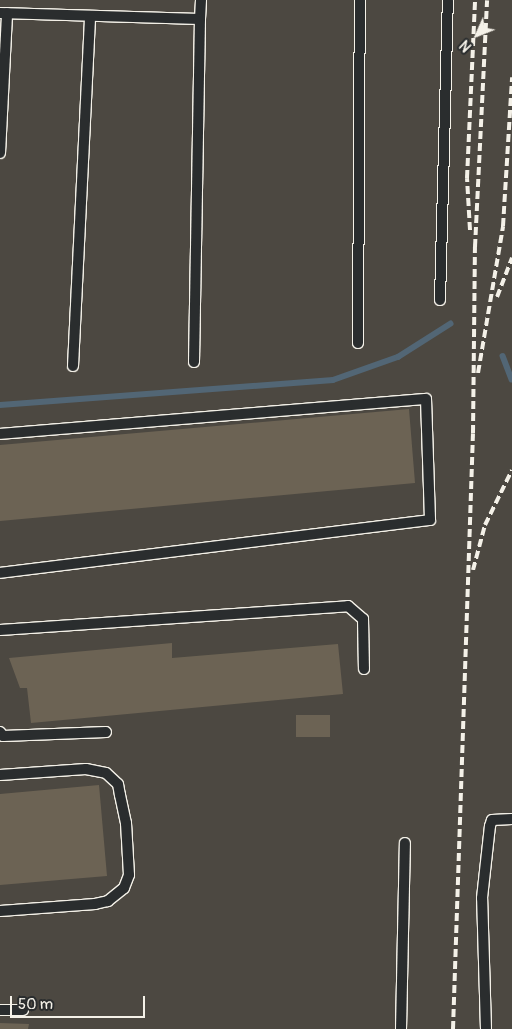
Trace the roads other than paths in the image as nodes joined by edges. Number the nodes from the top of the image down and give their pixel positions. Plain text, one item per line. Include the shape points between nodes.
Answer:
1 (201, 0) edge
2 (360, 0) edge
3 (448, 0) edge
4 (3, 13) edge
5 (90, 16) junction
6 (200, 19) junction
7 (0, 153) edge
8 (440, 300) dead end
9 (358, 343) dead end
10 (194, 362) dead end
11 (73, 366) dead end
12 (0, 434) edge
13 (0, 573) edge
14 (0, 630) edge
15 (364, 669) dead end
16 (0, 732) edge
17 (106, 732) dead end
18 (0, 775) edge
19 (512, 819) edge
20 (405, 843) dead end
21 (0, 911) edge
22 (0, 1010) edge
23 (23, 1010) dead end
24 (401, 1029) edge
25 (486, 1029) edge

1 - 6 lane
2 - 9 lane
3 - 8 lane
4 - 5 lane
4 - 7 lane
5 - 6 lane
5 - 11 lane
6 - 10 lane
12 - 13 lane via 426,399 430,520
14 - 15 lane via 348,606 363,619
16 - 17 lane via 3,736
18 - 21 lane via 86,769 106,773 118,784 126,823 129,875 124,888 108,901
19 - 25 lane via 492,820 490,826 482,898
20 - 24 lane
22 - 23 lane

